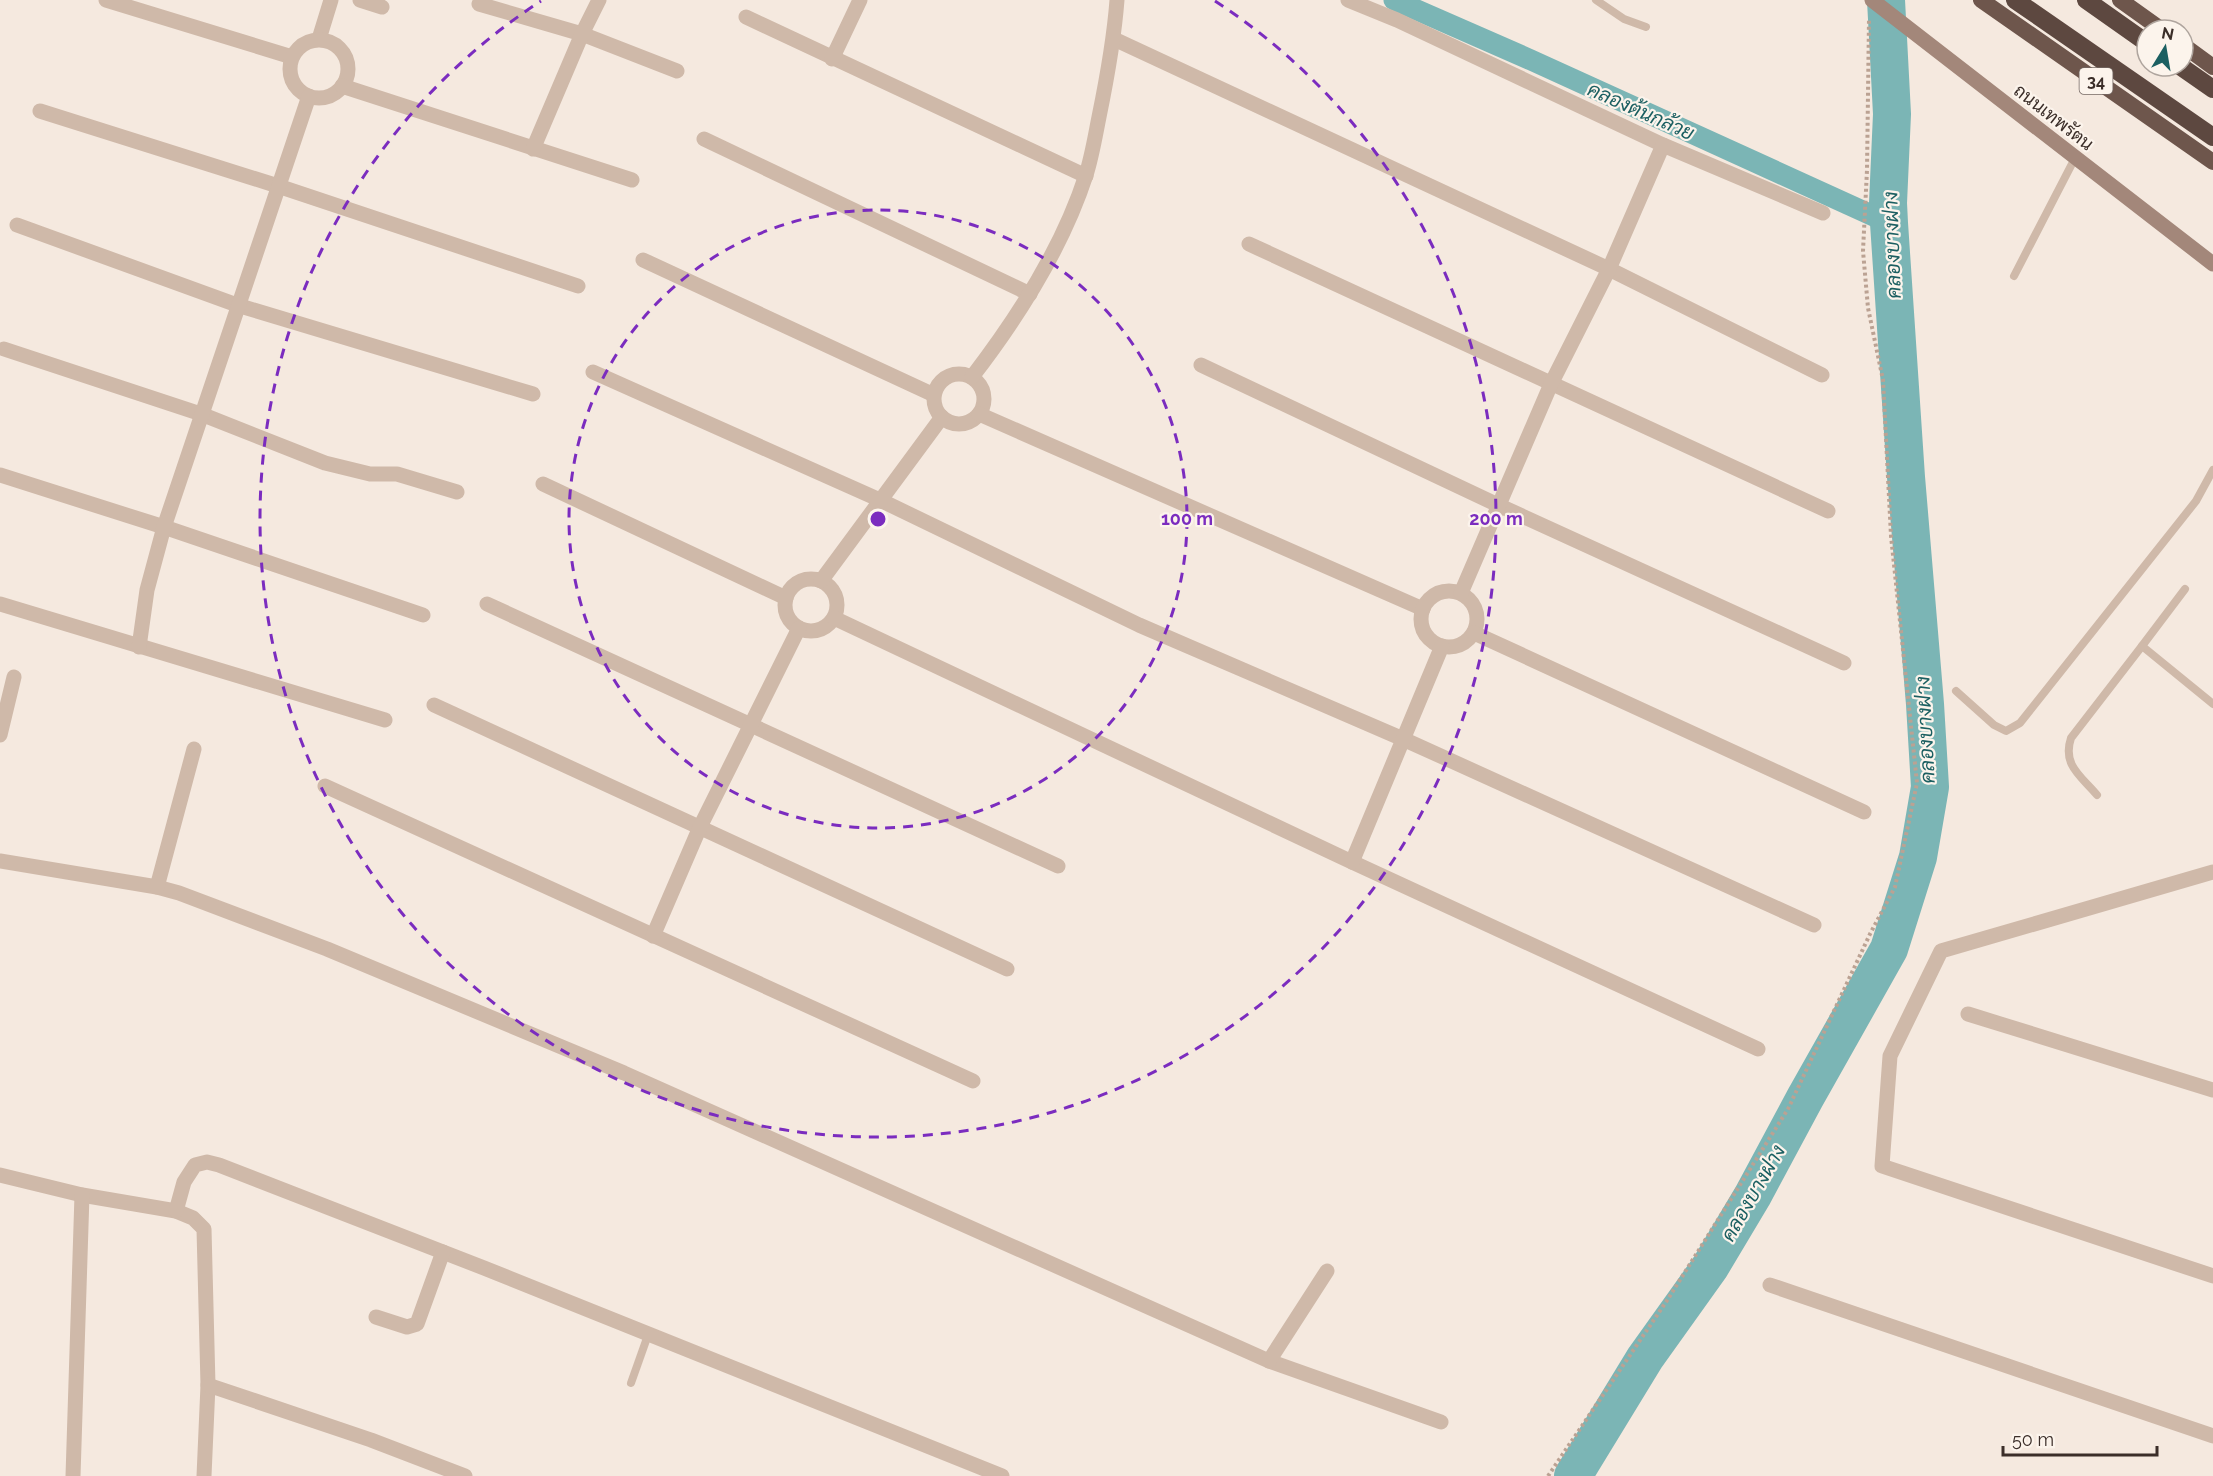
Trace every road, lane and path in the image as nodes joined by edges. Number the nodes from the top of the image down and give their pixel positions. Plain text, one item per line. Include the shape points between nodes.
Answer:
1 (106, 0) edge
2 (331, 0) edge
3 (360, 0) edge
4 (599, 0) edge
5 (860, 0) edge
6 (1117, 0) edge
7 (1348, 0) edge
8 (1596, 0) edge
9 (1980, 0) edge
10 (2015, 0) edge
11 (2086, 0) edge
12 (2120, 0) edge
13 (479, 4) dead end
14 (1870, 6) edge
15 (382, 7) dead end
16 (746, 17) dead end
17 (2145, 18) edge
18 (1646, 27) dead end
19 (582, 34) junction
20 (2135, 35) edge
21 (319, 39) junction
22 (1114, 39) junction
23 (2195, 54) edge
24 (292, 57) junction
25 (832, 59) junction
26 (2213, 67) edge
27 (677, 71) dead end
28 (2195, 76) edge
29 (342, 86) junction
30 (2213, 89) edge
31 (309, 96) junction
32 (40, 111) dead end
33 (2213, 137) edge
34 (704, 139) dead end
35 (1664, 145) junction
36 (533, 149) junction
37 (2074, 158) junction
38 (2213, 162) edge
39 (1086, 176) junction
40 (632, 180) dead end
41 (278, 186) junction
42 (1823, 213) dead end
43 (17, 225) dead end
44 (1249, 244) dead end
45 (643, 260) dead end
46 (2213, 264) edge
47 (1610, 268) junction
48 (2014, 276) dead end
49 (578, 286) dead end
50 (1030, 294) junction
51 (237, 305) junction
52 (4, 349) dead end
53 (1201, 365) dead end
54 (593, 372) dead end
55 (1822, 375) dead end
56 (972, 377) junction
57 (1551, 384) junction
58 (533, 394) dead end
59 (934, 395) junction
60 (201, 414) junction
61 (979, 414) junction
62 (942, 417) junction
63 (2213, 470) edge
64 (0, 475) edge
65 (543, 484) dead end
66 (457, 492) dead end
67 (880, 500) junction
68 (1498, 505) junction
69 (1828, 512) dead end
70 (164, 527) junction
71 (821, 581) junction
72 (2185, 589) dead end
73 (1461, 593) junction
74 (786, 598) junction
75 (0, 604) edge
76 (487, 604) dead end
77 (1423, 609) junction
78 (423, 615) dead end
79 (834, 618) junction
80 (799, 628) junction
81 (1474, 633) junction
82 (1442, 646) junction
83 (2142, 646) junction
84 (139, 647) junction
85 (1844, 663) dead end
86 (14, 677) dead end
87 (1956, 691) dead end
88 (2213, 704) edge
89 (434, 705) dead end
90 (385, 720) dead end
91 (750, 724) junction
92 (0, 735) edge
93 (1403, 739) junction
94 (194, 749) dead end
95 (325, 786) dead end
96 (2097, 795) dead end
97 (1864, 812) dead end
98 (700, 828) junction
99 (0, 861) edge
100 (1352, 862) junction
101 (1058, 866) dead end
102 (2213, 872) edge
103 (157, 887) junction
104 (1814, 925) dead end
105 (653, 936) junction
106 (1007, 969) dead end
107 (1968, 1014) dead end
108 (1758, 1049) dead end
109 (973, 1082) dead end
110 (2213, 1090) edge
111 (0, 1175) edge
112 (82, 1195) junction
113 (176, 1211) junction
114 (443, 1252) junction
115 (1327, 1271) dead end
116 (2213, 1276) edge
117 (1770, 1285) dead end
118 (376, 1317) dead end
119 (648, 1335) junction
120 (1269, 1361) junction
121 (631, 1383) dead end
122 (208, 1385) junction
123 (1441, 1422) dead end
124 (2213, 1436) edge
125 (73, 1476) edge
126 (204, 1476) edge
127 (465, 1476) edge
128 (1002, 1476) edge
129 (1548, 1476) edge

1 - 24 street
2 - 21 street
3 - 15 street
4 - 19 street
5 - 25 street
6 - 22 street
7 - 35 street
8 - 18 lane via 1624,19
9 - 38 highway, 34
10 - 33 highway
11 - 20 highway
12 - 17 highway
13 - 19 street
14 - 37 main road, ถนนเทพรัตน via 1910,29
14 - 129 path via 1863,251 1868,308 1883,380 1891,536 1917,783 1895,887 1788,1109 1666,1302
16 - 25 street
19 - 27 street
19 - 36 street
21 - 24 street via 303,44
21 - 29 street via 334,44 345,56 348,71
22 - 39 street
22 - 47 street
23 - 26 highway
24 - 31 street via 292,80
25 - 39 street
28 - 30 highway
29 - 31 street via 321,98
29 - 36 street
31 - 41 street
32 - 41 street
34 - 50 street
35 - 42 street
35 - 47 street
36 - 40 street
37 - 46 main road, ถนนเทพรัตน
37 - 48 lane
39 - 50 street via 1062,234
41 - 49 street
41 - 51 street
43 - 51 street
44 - 57 street
45 - 59 street
47 - 55 street
47 - 57 street
50 - 56 street
51 - 58 street
51 - 60 street
52 - 60 street
53 - 68 street
54 - 67 street
56 - 59 street via 948,376 936,387
56 - 61 street via 979,382 984,398
57 - 68 street
57 - 69 street
59 - 62 street via 936,411
60 - 66 street via 326,463 370,474 397,474
60 - 70 street
61 - 62 street via 965,423 948,422
61 - 77 street
62 - 67 street
63 - 87 lane via 2196,501 2020,723 2006,731 1994,725
64 - 70 street
65 - 74 street
67 - 71 street
67 - 93 street via 1139,626
68 - 73 street
68 - 85 street
70 - 78 street
70 - 84 street via 147,590
71 - 74 street via 812,579 795,584
71 - 79 street via 828,585 836,600
72 - 83 lane
73 - 77 street via 1434,595
73 - 81 street via 1478,615
74 - 80 street via 787,615
75 - 84 street
76 - 91 street
77 - 82 street via 1422,627 1426,635
79 - 80 street via 823,628
79 - 100 street
80 - 91 street
81 - 82 street via 1460,645
81 - 97 street
82 - 93 street
83 - 88 lane
83 - 96 lane via 2071,738 2067,750 2069,762
84 - 90 street
86 - 92 street
89 - 98 street
91 - 98 street
91 - 101 street
93 - 100 street
93 - 104 street
94 - 103 street
95 - 105 street
98 - 105 street
98 - 106 street
99 - 103 street
100 - 108 street
102 - 116 street via 1941,951 1890,1056 1882,1166
103 - 120 street via 327,949 624,1073
105 - 109 street
107 - 110 street
111 - 112 street
112 - 113 street
112 - 125 street
113 - 114 street via 184,1182 195,1165 207,1162
113 - 122 street via 193,1218 204,1229
114 - 118 street via 417,1324 407,1327
114 - 119 street
115 - 120 street
117 - 124 street
119 - 121 lane
119 - 128 street
120 - 123 street
122 - 126 street
122 - 127 street

